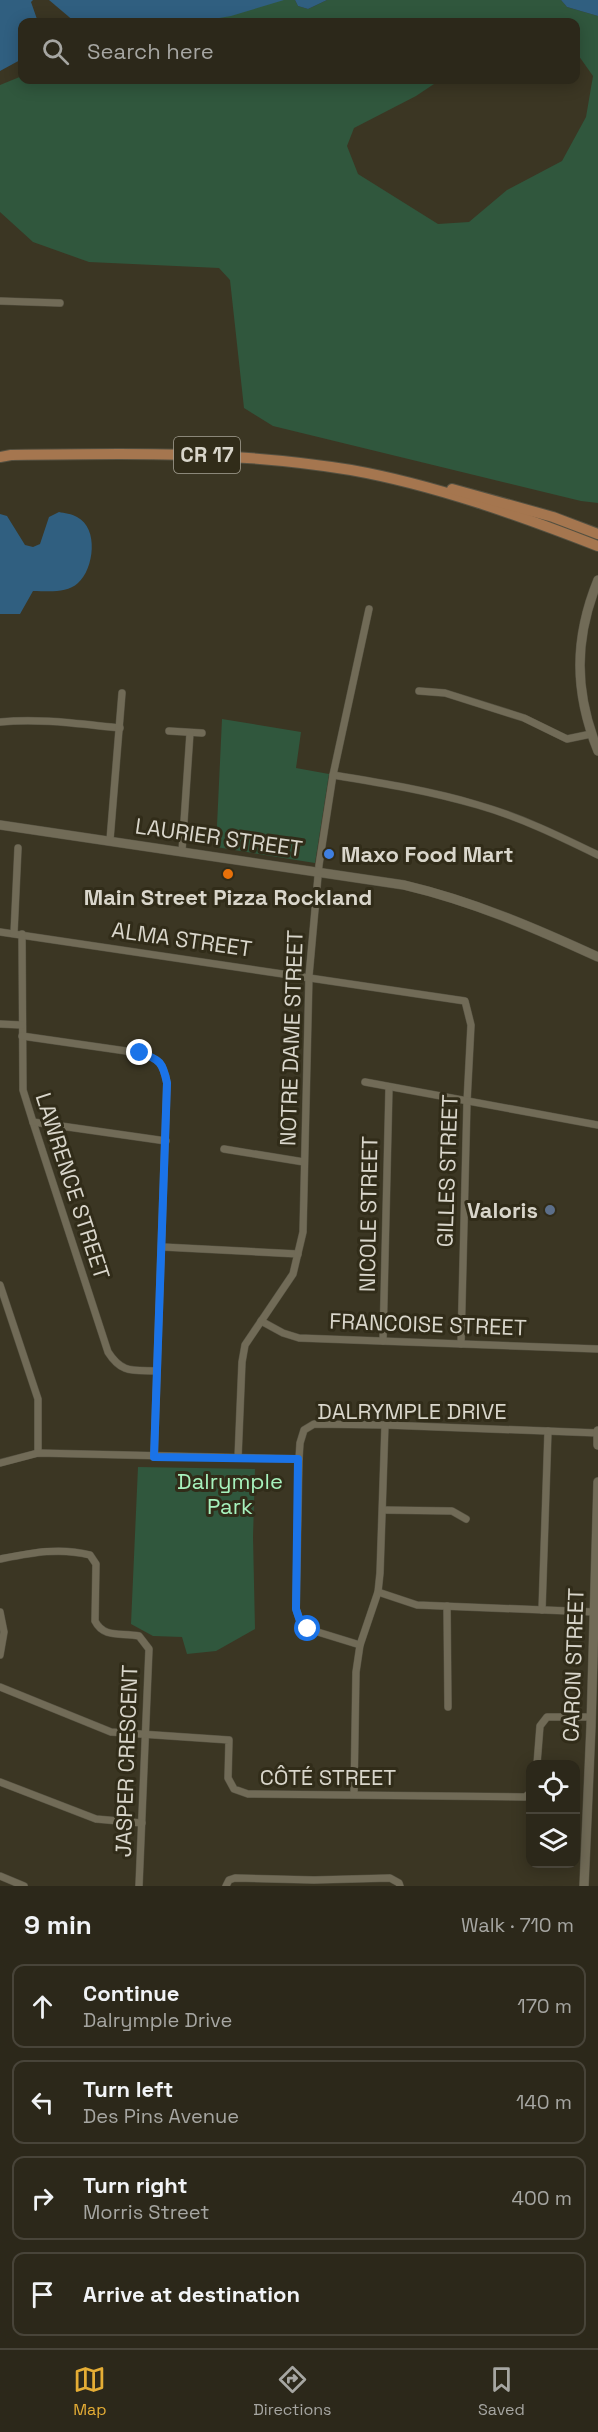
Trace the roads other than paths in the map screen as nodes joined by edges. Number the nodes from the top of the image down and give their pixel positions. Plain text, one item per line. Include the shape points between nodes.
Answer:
1 (0, 301) edge
2 (60, 303) dead end
3 (0, 457) edge
4 (412, 484) junction
5 (598, 534) edge
6 (598, 546) edge
7 (598, 580) edge
8 (369, 609) dead end
9 (419, 692) dead end
10 (122, 693) dead end
11 (0, 722) edge
12 (120, 728) junction
13 (169, 731) dead end
14 (190, 732) junction
15 (202, 733) dead end
16 (591, 734) junction
17 (598, 751) edge
18 (333, 775) junction
19 (0, 825) edge
20 (110, 840) junction
21 (18, 848) dead end
22 (182, 851) junction
23 (598, 855) edge
24 (319, 871) junction
25 (0, 932) edge
26 (18, 934) junction
27 (598, 957) edge
28 (309, 976) junction
29 (465, 1000) joint
30 (0, 1024) edge
31 (22, 1025) junction
32 (22, 1036) junction
33 (365, 1082) dead end
34 (389, 1088) junction
35 (466, 1102) junction
36 (33, 1122) junction
37 (598, 1125) edge
38 (166, 1141) junction
39 (224, 1149) dead end
40 (304, 1162) junction
41 (163, 1247) junction
42 (298, 1254) junction
43 (0, 1285) edge
44 (261, 1321) junction
45 (383, 1341) junction
46 (461, 1344) junction
47 (598, 1349) edge
48 (157, 1371) junction
49 (385, 1425) junction
50 (548, 1431) junction
51 (598, 1432) edge
52 (598, 1444) edge
53 (38, 1453) junction
54 (154, 1457) junction
55 (238, 1458) junction
56 (298, 1459) junction
57 (0, 1463) edge
58 (598, 1482) edge
59 (383, 1510) junction
60 (466, 1519) dead end
61 (0, 1559) edge
62 (378, 1592) junction
63 (447, 1606) junction
64 (542, 1610) junction
65 (0, 1612) edge
66 (594, 1612) junction
67 (360, 1645) junction
68 (0, 1654) edge
69 (0, 1687) edge
70 (448, 1707) dead end
71 (593, 1723) edge
72 (145, 1736) junction
73 (537, 1760) edge
74 (0, 1782) edge
75 (354, 1794) junction
76 (526, 1796) edge
77 (142, 1823) junction
78 (0, 1876) edge
79 (314, 1883) edge
80 (24, 1886) edge
81 (139, 1886) edge
82 (226, 1886) edge
83 (400, 1886) edge
84 (584, 1886) edge

1 - 2 street
3 - 4 main road, CR 17 via 210,455 351,470
4 - 5 main road, CR 17 via 437,485 478,495
4 - 6 main road, CR 17 via 530,520
7 - 16 main road via 579,647 581,697
8 - 18 street, NOTRE DAME STREET
9 - 16 street via 445,693 524,717 567,739
10 - 12 street
11 - 12 street via 58,721
12 - 20 street
13 - 14 street
14 - 15 street
14 - 22 street
16 - 17 main road
18 - 23 street via 479,805 529,822
18 - 24 street, NOTRE DAME STREET
19 - 20 main road, LAURIER STREET
20 - 22 main road, LAURIER STREET
21 - 26 street, LAWRENCE STREET
22 - 24 main road, LAURIER STREET
24 - 27 main road, LAURIER STREET via 444,895 519,921
24 - 28 street, NOTRE DAME STREET
25 - 26 street, ALMA STREET
26 - 28 street, ALMA STREET
26 - 31 street, LAWRENCE STREET
28 - 29 street, ALMA STREET
28 - 40 street, NOTRE DAME STREET
29 - 35 street, GILLES STREET via 471,1025
30 - 31 street
31 - 32 street, LAWRENCE STREET
32 - 36 street, LAWRENCE STREET via 23,1090
32 - 38 street via 155,1058 164,1067 167,1083
33 - 34 street
34 - 35 street
34 - 45 street, NICOLE STREET
35 - 37 street
35 - 46 street, GILLES STREET
36 - 38 street
36 - 48 street, LAWRENCE STREET via 108,1352 116,1364 127,1370
38 - 41 street
39 - 40 street
40 - 42 street, NOTRE DAME STREET via 303,1232
41 - 42 street
41 - 48 street
42 - 44 street, NOTRE DAME STREET via 293,1274
43 - 53 street via 38,1400
44 - 45 street, FRANCOISE STREET via 299,1338
44 - 55 street, NOTRE DAME STREET via 245,1344
45 - 46 street, FRANCOISE STREET
46 - 47 street, FRANCOISE STREET
48 - 54 street
49 - 50 street, DALRYMPLE DRIVE
49 - 56 street, DALRYMPLE DRIVE via 314,1424 304,1430
49 - 59 street
50 - 51 street, DALRYMPLE DRIVE
50 - 64 street
51 - 52 main road
53 - 54 street
53 - 57 street
54 - 55 street
55 - 56 street
56 - 67 street, DALRYMPLE DRIVE via 296,1609 308,1629
58 - 66 main road, CARON STREET
59 - 60 street via 453,1511
59 - 62 street
61 - 72 street, JASPER CRESCENT via 44,1550 90,1555 96,1564 94,1621 99,1629 106,1634 139,1636 149,1649
62 - 63 street via 417,1605
62 - 67 street
63 - 64 street
63 - 70 street
64 - 66 street
65 - 68 street via 4,1632
66 - 71 main road, CARON STREET
67 - 75 street
69 - 72 street, CÔTÉ STREET via 111,1732
71 - 73 street via 547,1717 540,1726
71 - 84 main road, CARON STREET
72 - 75 street, CÔTÉ STREET via 229,1740 228,1778 234,1789 248,1794
72 - 77 street, JASPER CRESCENT
74 - 77 street via 96,1819
75 - 76 street, CÔTÉ STREET
77 - 81 street, JASPER CRESCENT
78 - 80 street
79 - 82 street via 235,1878
79 - 83 street via 390,1878

